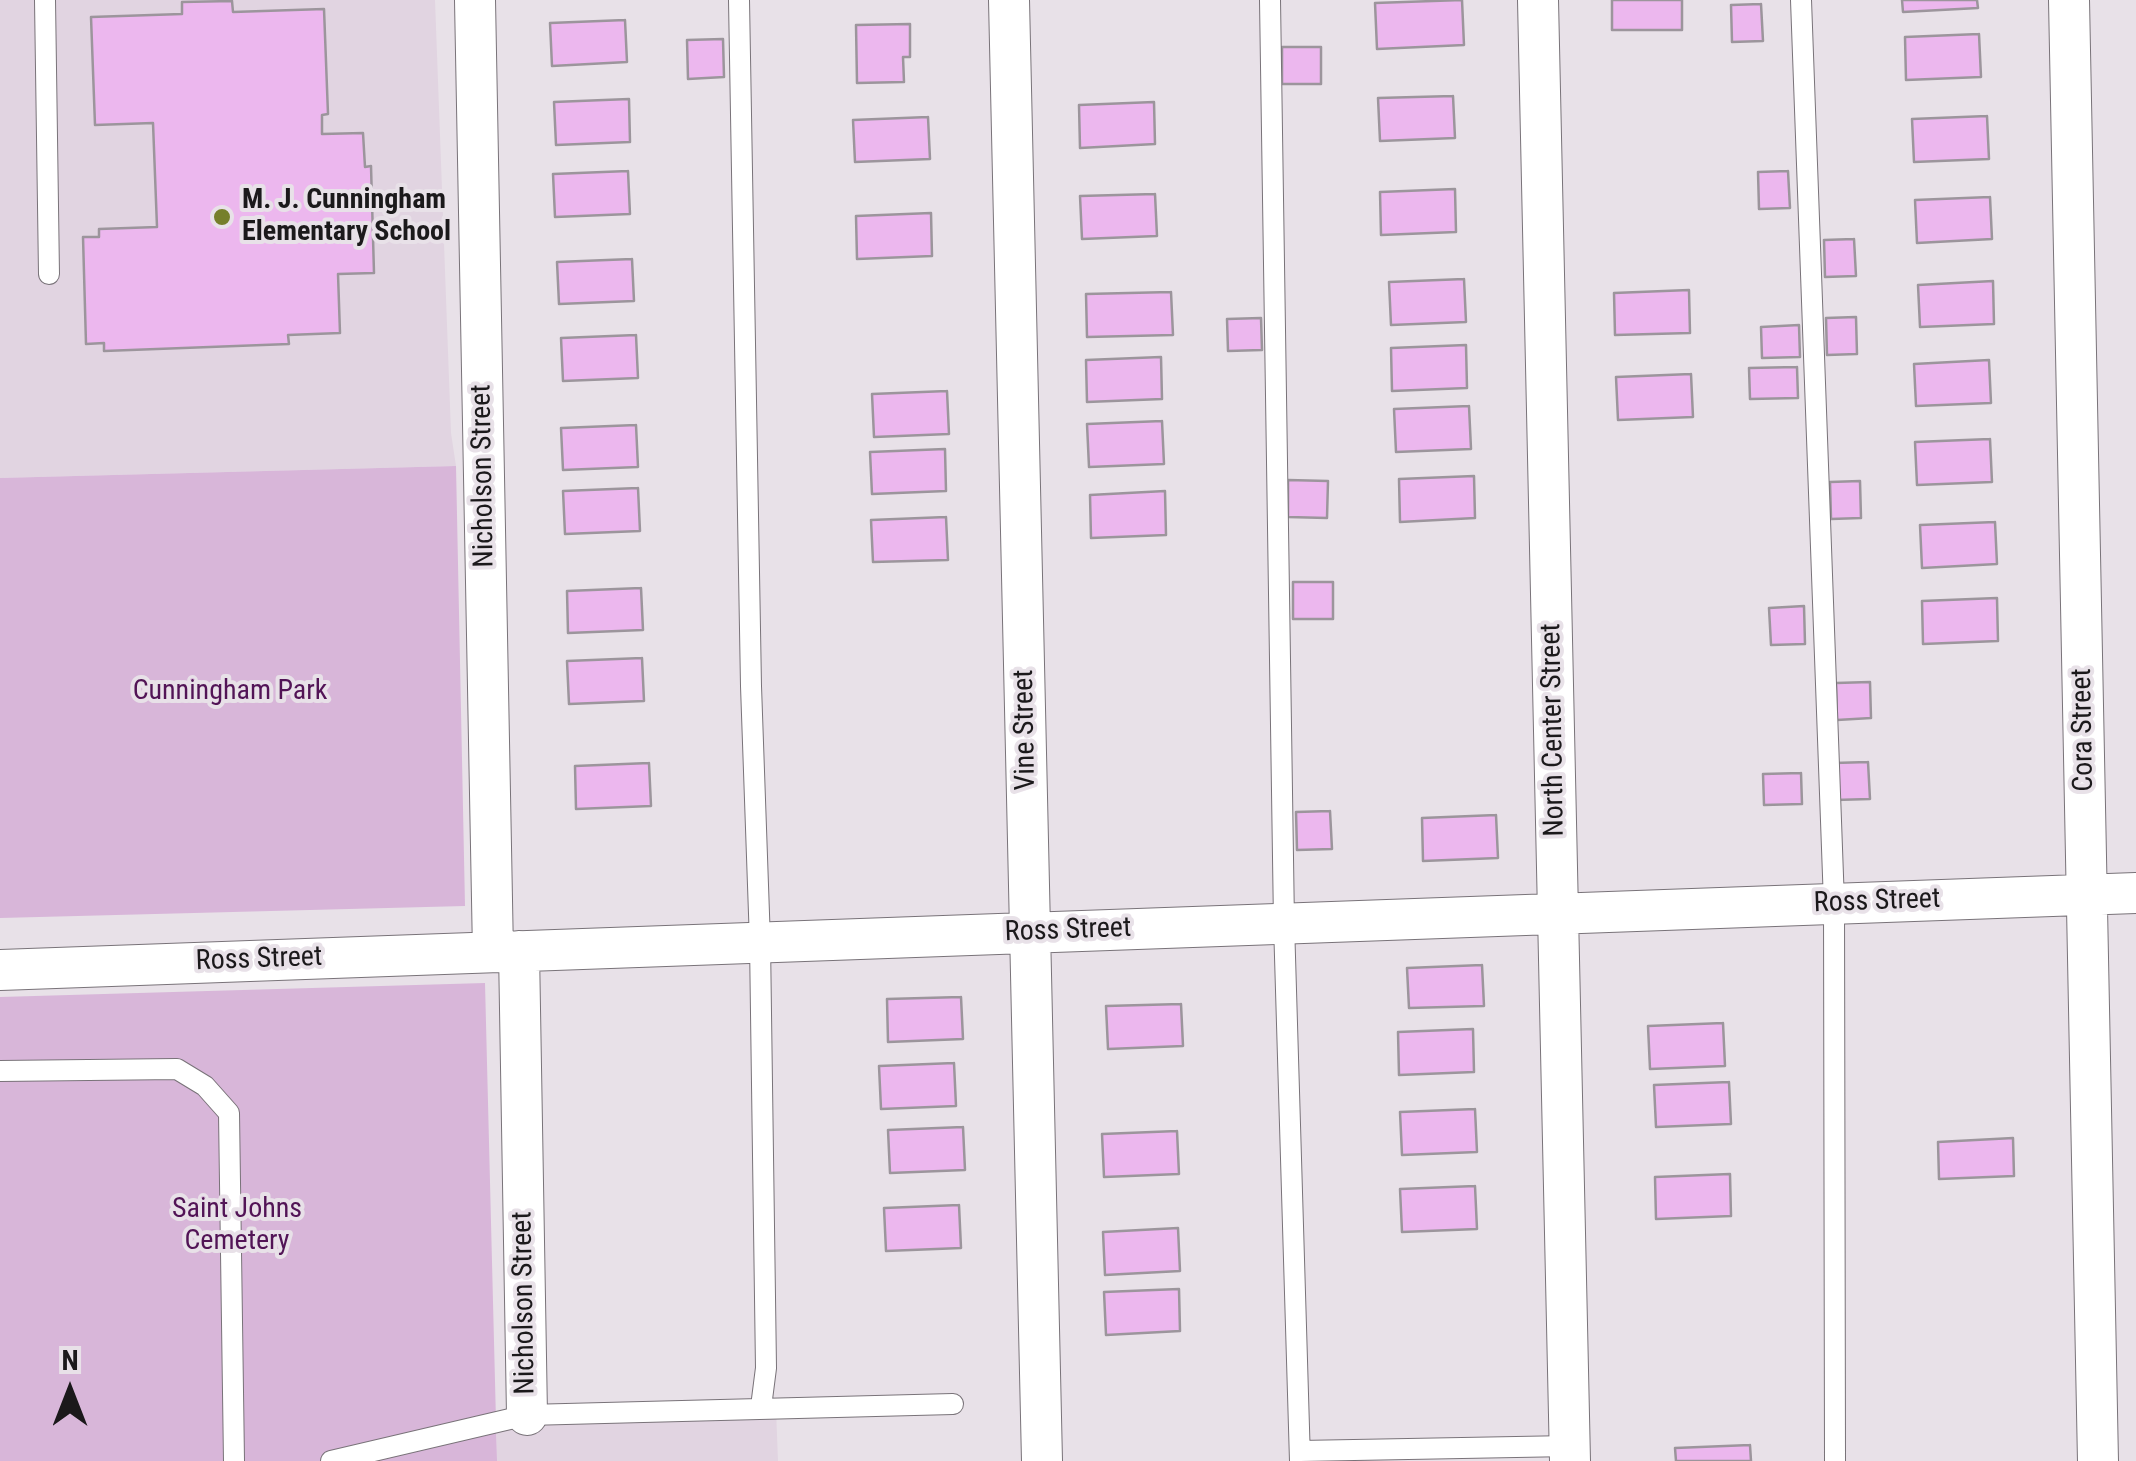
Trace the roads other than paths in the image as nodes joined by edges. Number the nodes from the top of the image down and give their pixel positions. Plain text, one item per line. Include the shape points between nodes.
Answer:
1 (45, 0) edge
2 (475, 0) edge
3 (738, 0) edge
4 (1009, 0) edge
5 (1270, 0) edge
6 (1538, 0) edge
7 (1802, 0) edge
8 (2069, 0) edge
9 (49, 274) dead end
10 (2136, 893) edge
11 (2087, 894) junction
12 (1834, 903) junction
13 (1558, 913) junction
14 (1284, 923) junction
15 (1030, 932) junction
16 (760, 942) junction
17 (506, 951) junction
18 (0, 970) edge
19 (0, 1071) edge
20 (953, 1404) dead end
21 (761, 1407) junction
22 (527, 1415) junction
23 (1570, 1453) edge
24 (1300, 1456) edge
25 (234, 1461) edge
26 (331, 1461) edge
27 (1042, 1461) edge
28 (1836, 1461) edge
29 (2098, 1461) edge

1 - 9 lane
2 - 17 street, Nicholson Street
3 - 16 lane
4 - 15 street, Vine Street
5 - 14 lane
6 - 13 street, North Center Street
7 - 12 lane
8 - 11 street, Cora Street
10 - 11 street, Ross Street
11 - 12 street, Ross Street
11 - 29 street, Cora Street
12 - 13 street, Ross Street
12 - 28 lane
13 - 14 street, Ross Street
13 - 23 street, North Center Street
14 - 15 street, Ross Street
14 - 24 lane
15 - 16 street, Ross Street
15 - 27 street, Vine Street
16 - 17 street, Ross Street
16 - 21 lane via 766,1368
17 - 18 street, Ross Street
17 - 22 street, Nicholson Street
19 - 25 lane via 177,1069 205,1086 229,1113
20 - 21 lane
21 - 22 lane
22 - 26 lane
23 - 24 lane

